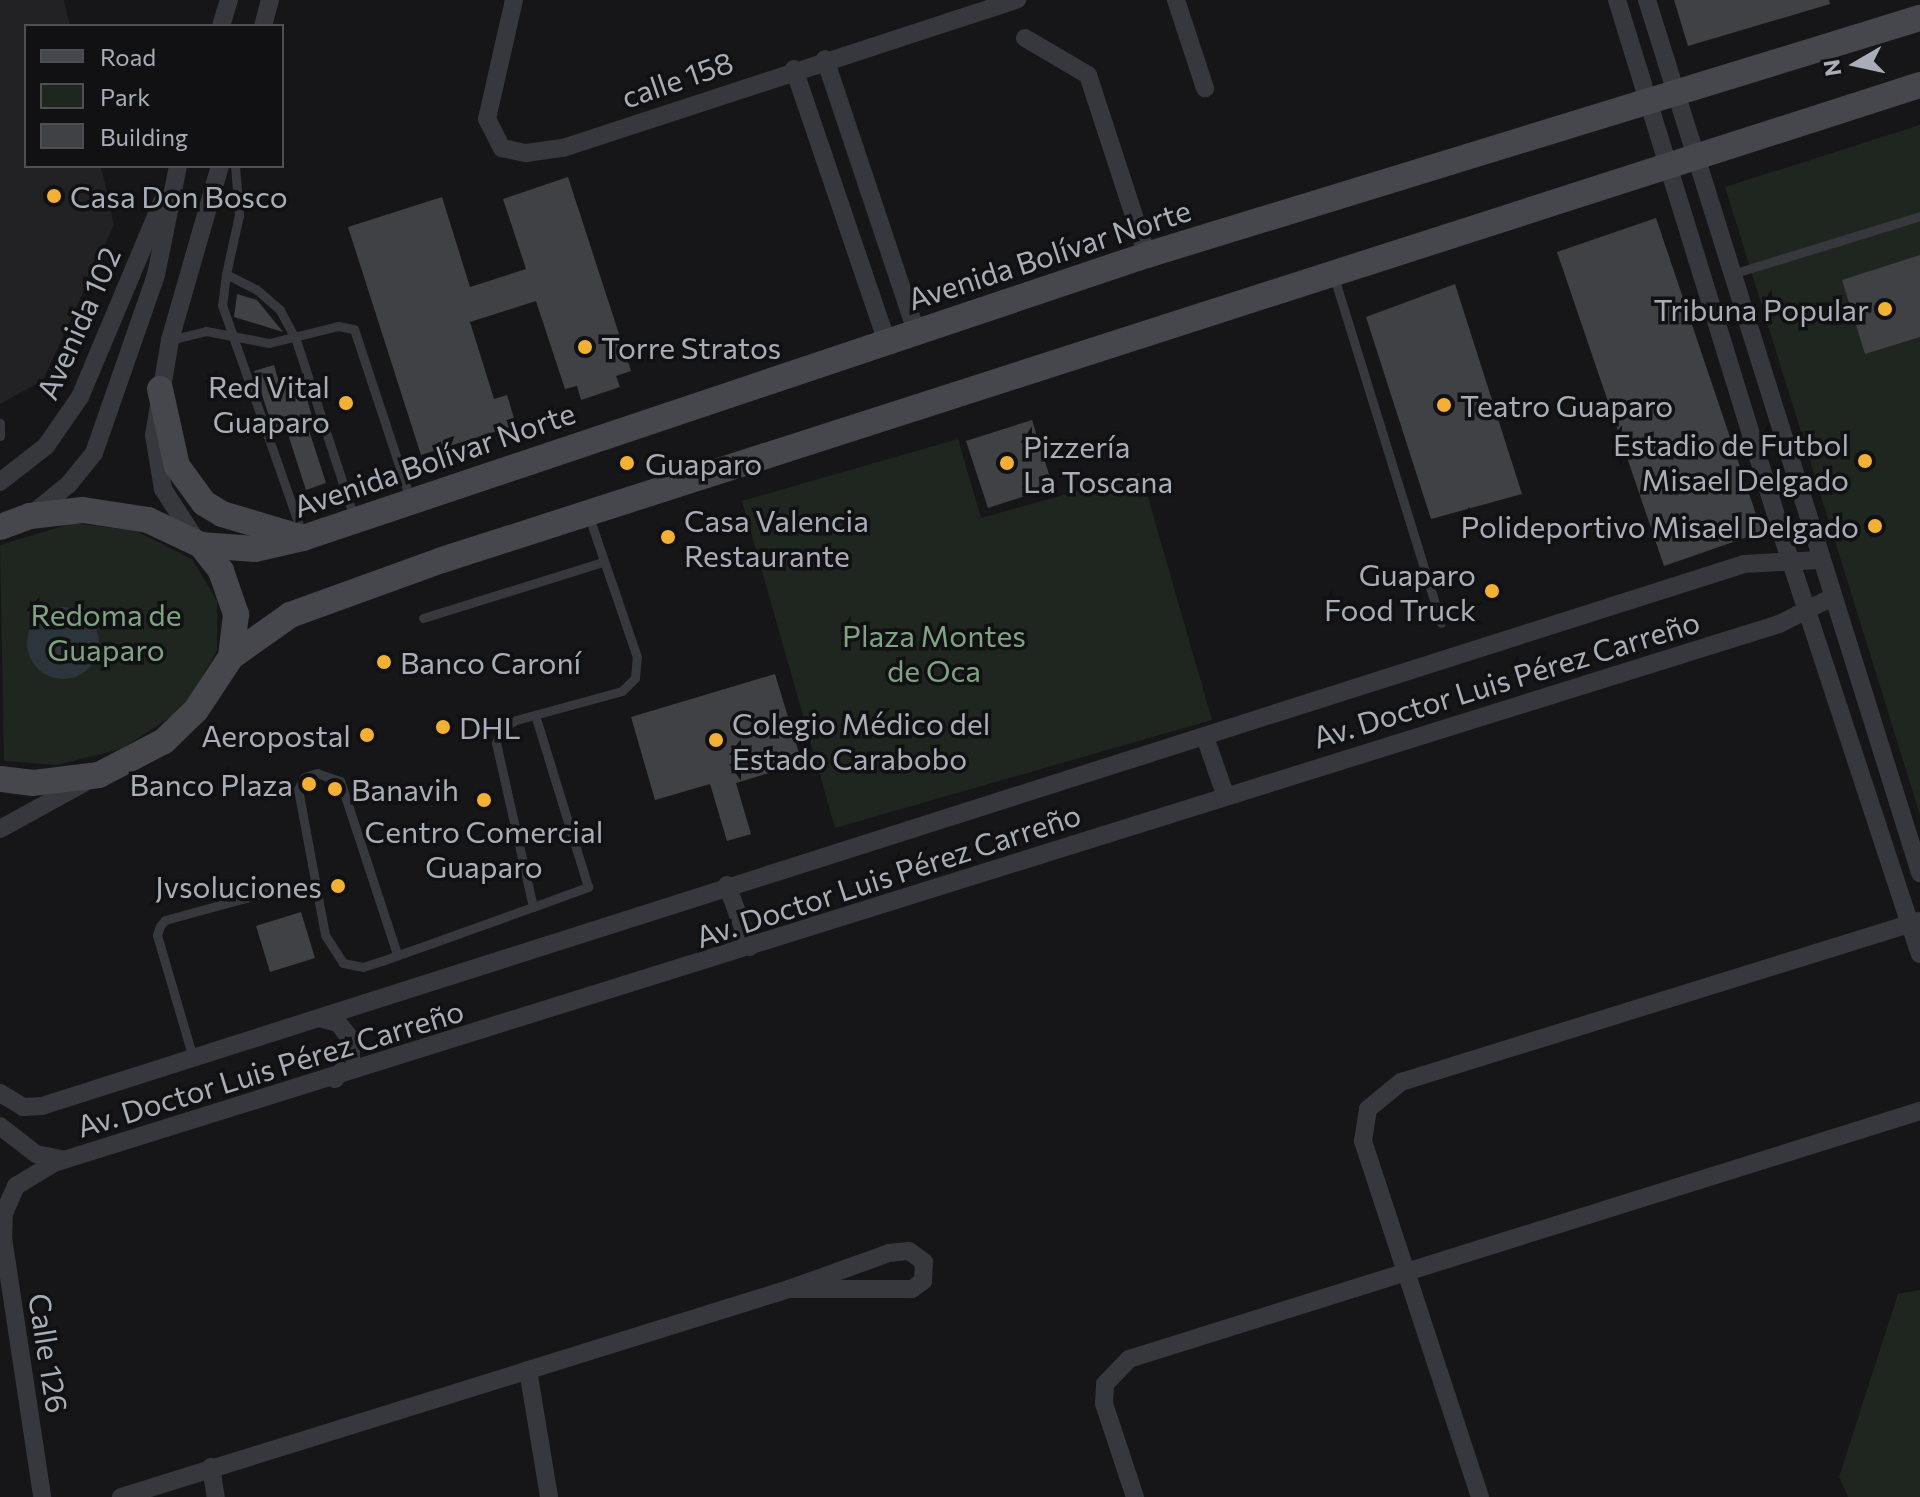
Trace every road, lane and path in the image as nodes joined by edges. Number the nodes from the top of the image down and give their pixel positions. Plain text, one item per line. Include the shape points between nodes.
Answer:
1 (229, 0) edge
2 (270, 0) edge
3 (514, 0) edge
4 (1017, 0) edge
5 (1176, 0) edge
6 (1617, 0) edge
7 (1647, 0) edge
8 (1915, 0) edge
9 (1920, 16) edge
10 (222, 24) edge
11 (264, 24) edge
12 (1025, 38) dead end
13 (825, 59) junction
14 (794, 69) junction
15 (1920, 85) edge
16 (1205, 88) dead end
17 (1675, 90) junction
18 (1650, 98) junction
19 (1697, 157) junction
20 (1670, 165) junction
21 (177, 168) edge
22 (178, 168) edge
23 (219, 168) edge
24 (235, 168) edge
25 (1920, 216) edge
26 (1147, 255) junction
27 (1333, 273) junction
28 (226, 274) junction
29 (1732, 274) junction
30 (916, 331) junction
31 (234, 333) junction
32 (170, 340) junction
33 (296, 340) junction
34 (886, 340) junction
35 (160, 389) junction
36 (0, 423) edge
37 (0, 436) edge
38 (0, 482) edge
39 (411, 501) junction
40 (588, 511) junction
41 (30, 516) junction
42 (355, 520) junction
43 (0, 527) edge
44 (303, 538) junction
45 (201, 545) junction
46 (1792, 559) junction
47 (1819, 560) junction
48 (603, 562) junction
49 (1831, 598) junction
50 (1807, 611) junction
51 (423, 618) dead end
52 (1441, 623) dead end
53 (231, 657) junction
54 (535, 715) junction
55 (1205, 737) junction
56 (99, 775) junction
57 (0, 779) edge
58 (1225, 794) junction
59 (0, 829) edge
60 (1920, 873) edge
61 (727, 885) junction
62 (278, 889) dead end
63 (533, 907) junction
64 (1915, 922) edge
65 (750, 947) junction
66 (397, 954) junction
67 (1920, 954) edge
68 (318, 1018) junction
69 (193, 1058) junction
70 (329, 1082) junction
71 (0, 1093) edge
72 (1920, 1111) edge
73 (0, 1126) edge
74 (66, 1160) junction
75 (0, 1218) edge
76 (3, 1241) junction
77 (1407, 1269) junction
78 (789, 1289) junction
79 (528, 1370) junction
80 (211, 1467) junction
81 (42, 1497) edge
82 (121, 1497) edge
83 (216, 1497) edge
84 (549, 1497) edge
85 (1135, 1497) edge
86 (1480, 1497) edge

1 - 10 street
2 - 11 street
3 - 14 street, calle 158 via 487,110 495,140 514,153 563,148
4 - 13 street, calle 158
5 - 16 street
6 - 18 street
7 - 17 street
8 - 9 lane
9 - 17 main road, Avenida Bolívar Norte
12 - 26 street via 1088,75
13 - 14 street, calle 158
13 - 30 street
14 - 34 street
15 - 19 main road
17 - 18 main road, Avenida Bolívar Norte
17 - 19 street
18 - 20 street
18 - 26 main road, Avenida Bolívar Norte
19 - 20 main road
19 - 29 street
20 - 27 main road
20 - 46 street
21 - 38 street, Avenida 102 via 80,397 46,446
22 - 41 street via 156,275 94,453 69,484
23 - 32 street
24 - 28 lane via 239,215
25 - 29 lane
26 - 30 main road, Avenida Bolívar Norte
27 - 40 main road
27 - 52 lane
28 - 31 lane via 222,305
28 - 33 lane via 256,289 280,310
29 - 47 street
30 - 34 main road, Avenida Bolívar Norte
31 - 32 lane via 206,331
31 - 33 lane via 269,343
31 - 44 lane
32 - 35 street
33 - 39 lane via 338,326 354,329
33 - 42 lane
34 - 39 main road, Avenida Bolívar Norte
35 - 44 main road via 177,466 204,503 222,514
35 - 45 street via 154,435 163,489
36 - 37 lane
39 - 42 main road, Avenida Bolívar Norte
40 - 48 lane
40 - 53 main road via 317,603 267,627
41 - 43 main road
41 - 45 main road via 83,510 127,514
42 - 44 main road, Avenida Bolívar Norte
44 - 45 main road, Avenida Bolívar Norte via 255,549
45 - 53 main road via 231,592 236,614
46 - 47 street, Av. Doctor Luis Pérez Carreño
46 - 50 street
46 - 55 street, Av. Doctor Luis Pérez Carreño via 1744,564
47 - 49 street
48 - 51 lane
48 - 54 lane via 637,657 635,678 622,691
49 - 50 street, Av. Doctor Luis Pérez Carreño
49 - 60 street
50 - 58 street, Av. Doctor Luis Pérez Carreño via 1779,624
50 - 64 street
53 - 56 main road via 196,710 164,741
54 - 63 lane via 501,729 496,743
54 - 63 lane via 588,887 582,894
55 - 58 street
55 - 61 street, Av. Doctor Luis Pérez Carreño
56 - 57 main road via 33,783
56 - 59 street
58 - 65 street, Av. Doctor Luis Pérez Carreño via 999,872
61 - 65 street
61 - 68 street, Av. Doctor Luis Pérez Carreño
62 - 69 lane via 160,926 157,935
63 - 66 lane
64 - 67 street
64 - 77 street via 1401,1082 1380,1095 1363,1123 1363,1141
65 - 70 street, Av. Doctor Luis Pérez Carreño
66 - 66 lane via 363,967 343,963 333,954 298,809 298,789 305,777 328,773 340,781
68 - 69 street, Av. Doctor Luis Pérez Carreño
68 - 70 street via 346,1030 353,1050 346,1070
69 - 71 street, Av. Doctor Luis Pérez Carreño via 42,1106 23,1107
70 - 74 street, Av. Doctor Luis Pérez Carreño
72 - 77 street
73 - 74 street via 36,1154
74 - 76 street, Av. Doctor Luis Pérez Carreño via 16,1186 4,1213
75 - 76 street, Calle 126
76 - 81 street, Calle 126
77 - 85 street via 1129,1359 1114,1369 1105,1384 1104,1404
77 - 86 street
78 - 78 street via 889,1253 909,1251 924,1262 923,1281 912,1289
78 - 79 street
79 - 80 street
79 - 84 street
80 - 82 street
80 - 83 street

